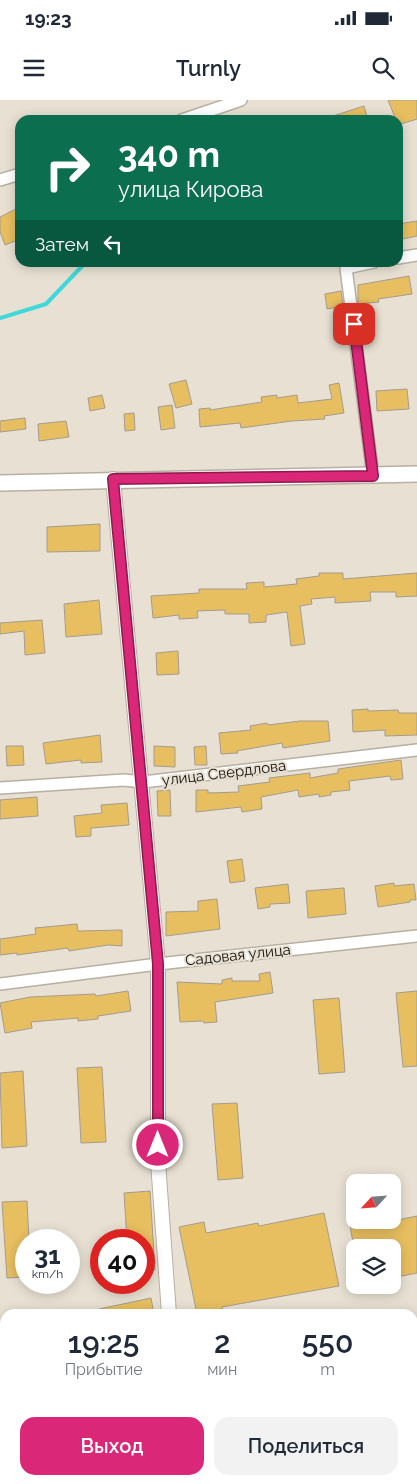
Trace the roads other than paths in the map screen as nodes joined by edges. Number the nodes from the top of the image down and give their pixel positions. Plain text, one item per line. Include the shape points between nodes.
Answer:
1 (241, 100) edge
2 (197, 115) edge
3 (15, 176) edge
4 (0, 180) edge
5 (417, 255) edge
6 (403, 257) edge
7 (351, 267) edge
8 (417, 474) edge
9 (373, 476) junction
10 (113, 479) junction
11 (0, 483) edge
12 (417, 750) edge
13 (143, 782) junction
14 (0, 788) edge
15 (417, 936) edge
16 (158, 964) junction
17 (0, 984) edge
18 (169, 1309) edge

1 - 2 street
3 - 4 street
5 - 6 street
7 - 9 street via 346,268
8 - 9 main road
9 - 10 main road
10 - 11 main road
10 - 13 street
12 - 13 street, улица Свердлова
13 - 14 street, улица Свердлова via 124,780
13 - 16 street
15 - 16 street, Садовая улица
16 - 17 street, Садовая улица
16 - 18 street via 158,1162

